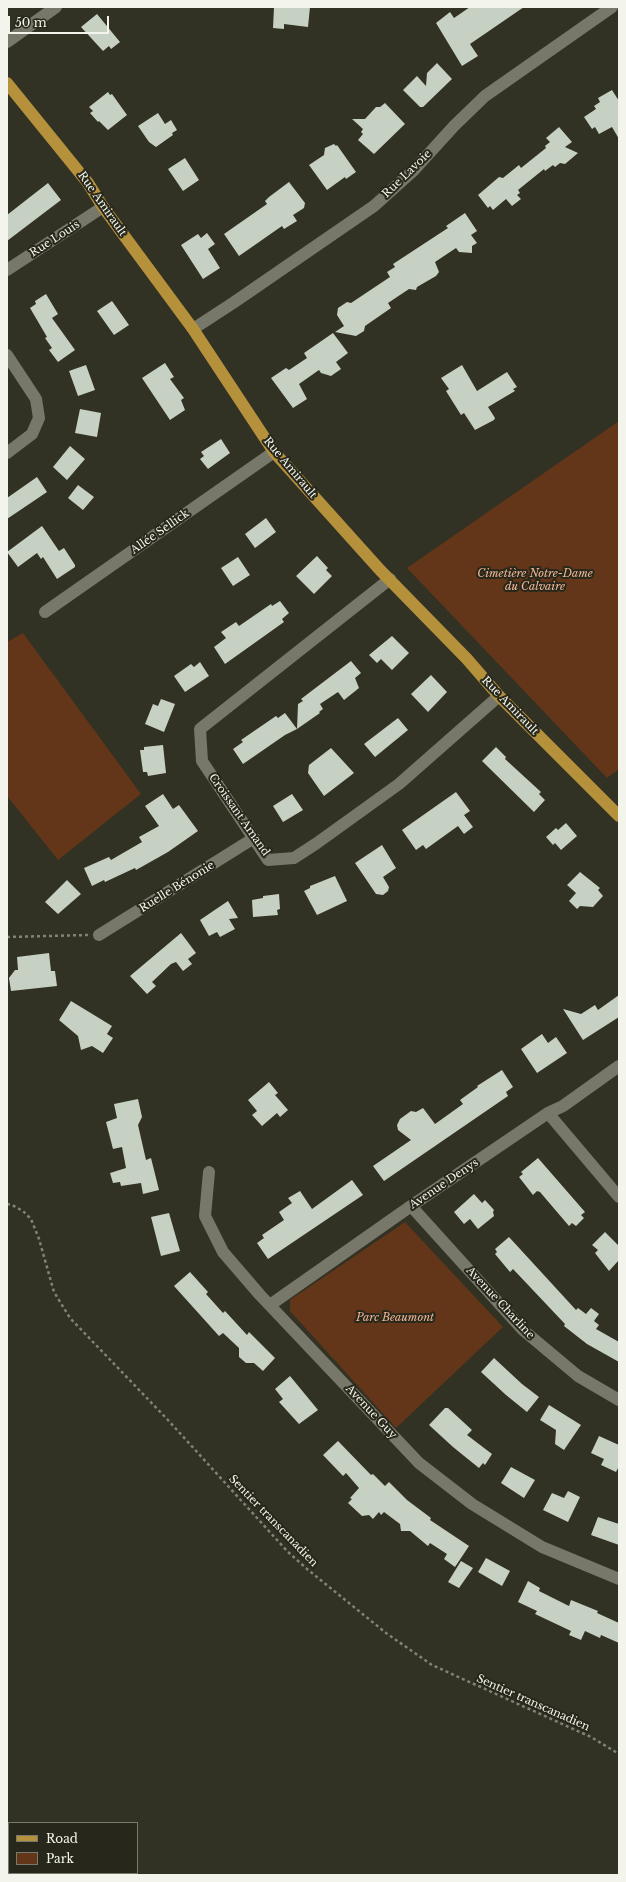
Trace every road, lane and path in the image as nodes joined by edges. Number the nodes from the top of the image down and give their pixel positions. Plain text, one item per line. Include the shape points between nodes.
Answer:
1 (56, 7) edge
2 (612, 7) edge
3 (7, 42) edge
4 (7, 83) edge
5 (103, 208) junction
6 (7, 270) edge
7 (193, 329) junction
8 (7, 355) edge
9 (274, 452) junction
10 (7, 453) edge
11 (390, 579) junction
12 (45, 612) dead end
13 (499, 696) junction
14 (619, 816) edge
15 (254, 838) junction
16 (99, 935) joint
17 (7, 937) edge
18 (619, 1066) edge
19 (548, 1113) junction
20 (209, 1172) dead end
21 (619, 1197) edge
22 (7, 1204) edge
23 (411, 1206) junction
24 (270, 1305) junction
25 (619, 1400) edge
26 (619, 1579) edge
27 (619, 1754) edge

1 - 3 street
2 - 7 street, Rue Lavoie via 485,96 414,170 374,206
4 - 5 main road, Rue Amirault via 88,183
5 - 6 street, Rue Louis
5 - 7 main road, Rue Amirault
7 - 9 main road, Rue Amirault
8 - 10 street via 36,399 39,418 32,434
9 - 11 main road, Rue Amirault
9 - 12 street, Allée Sellick
11 - 13 main road, Rue Amirault
11 - 15 street, Croissant Amand via 200,729 202,760
13 - 14 main road, Rue Amirault
13 - 15 street, Croissant Amand via 399,784 294,858 268,860
15 - 16 street, Ruelle Bénonie
16 - 17 path
18 - 19 street, Avenue Denys via 563,1106
19 - 21 street
19 - 23 street, Avenue Denys
20 - 24 street, Avenue Guy via 205,1216 223,1252
22 - 27 path, Sentier transcanadien via 23,1211 31,1219 54,1292 70,1318 167,1419 288,1552 386,1634 432,1665 591,1737
23 - 24 street, Avenue Denys
23 - 25 street, Avenue Charline via 523,1330 578,1376
24 - 26 street, Avenue Guy via 425,1468 472,1504 542,1547

